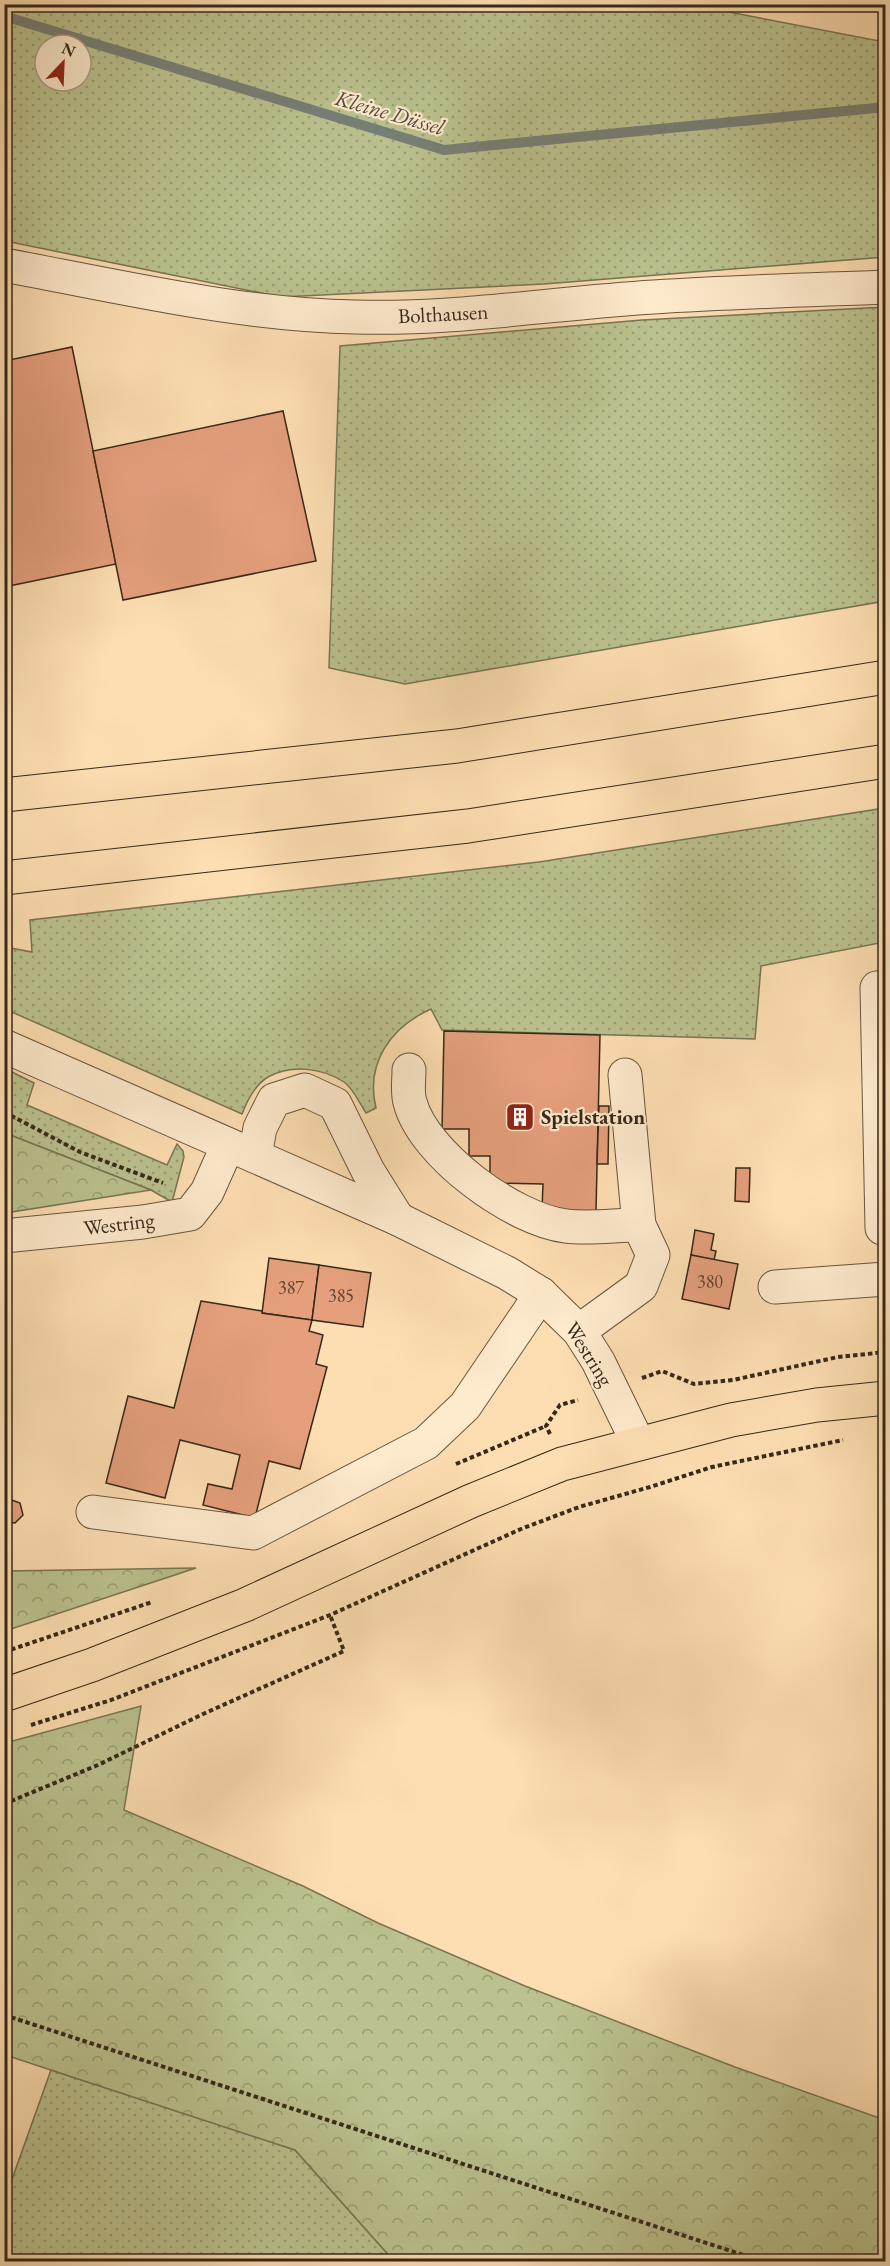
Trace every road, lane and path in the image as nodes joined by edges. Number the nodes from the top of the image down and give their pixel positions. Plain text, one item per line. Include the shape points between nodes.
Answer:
1 (4, 266) edge
2 (885, 287) edge
3 (885, 677) edge
4 (885, 761) edge
5 (4, 795) edge
6 (4, 878) edge
7 (885, 987) edge
8 (4, 1046) edge
9 (409, 1070) dead end
10 (625, 1075) dead end
11 (4, 1115) edge
12 (242, 1151) junction
13 (207, 1192) junction
14 (398, 1219) junction
15 (639, 1225) junction
16 (885, 1228) edge
17 (4, 1236) edge
18 (885, 1279) edge
19 (775, 1287) dead end
20 (541, 1294) junction
21 (579, 1331) junction
22 (885, 1352) edge
23 (662, 1371) dead end
24 (885, 1398) edge
25 (852, 1438) dead end
26 (638, 1443) junction
27 (93, 1512) dead end
28 (330, 1615) junction
29 (4, 1695) edge
30 (24, 1727) dead end
31 (4, 1804) edge
32 (4, 2015) edge
33 (765, 2262) edge

1 - 2 street, Bolthausen via 239,307 354,317 459,314 654,297
3 - 5 main road via 458,746
4 - 6 main road via 468,826
7 - 16 street via 877,988
8 - 12 street, Westring
9 - 15 street via 410,1101 420,1125 473,1183 526,1214 565,1226
10 - 15 street
11 - 13 path via 80,1152 170,1185
12 - 13 street, Westring
12 - 14 street, Westring
12 - 14 street via 260,1128 274,1100 305,1090 335,1104 368,1172
13 - 17 street, Westring via 190,1214
14 - 20 street, Westring
15 - 21 street via 653,1255 641,1286
18 - 19 street
20 - 21 street, Westring
20 - 27 street via 465,1406 426,1443 252,1533
21 - 26 street, Westring
22 - 23 path via 694,1384
24 - 26 main road via 730,1420
25 - 28 path via 712,1467 579,1507 520,1529
26 - 29 main road via 541,1472 245,1605
28 - 30 path via 111,1700
28 - 31 path via 344,1651 98,1765
32 - 33 path

